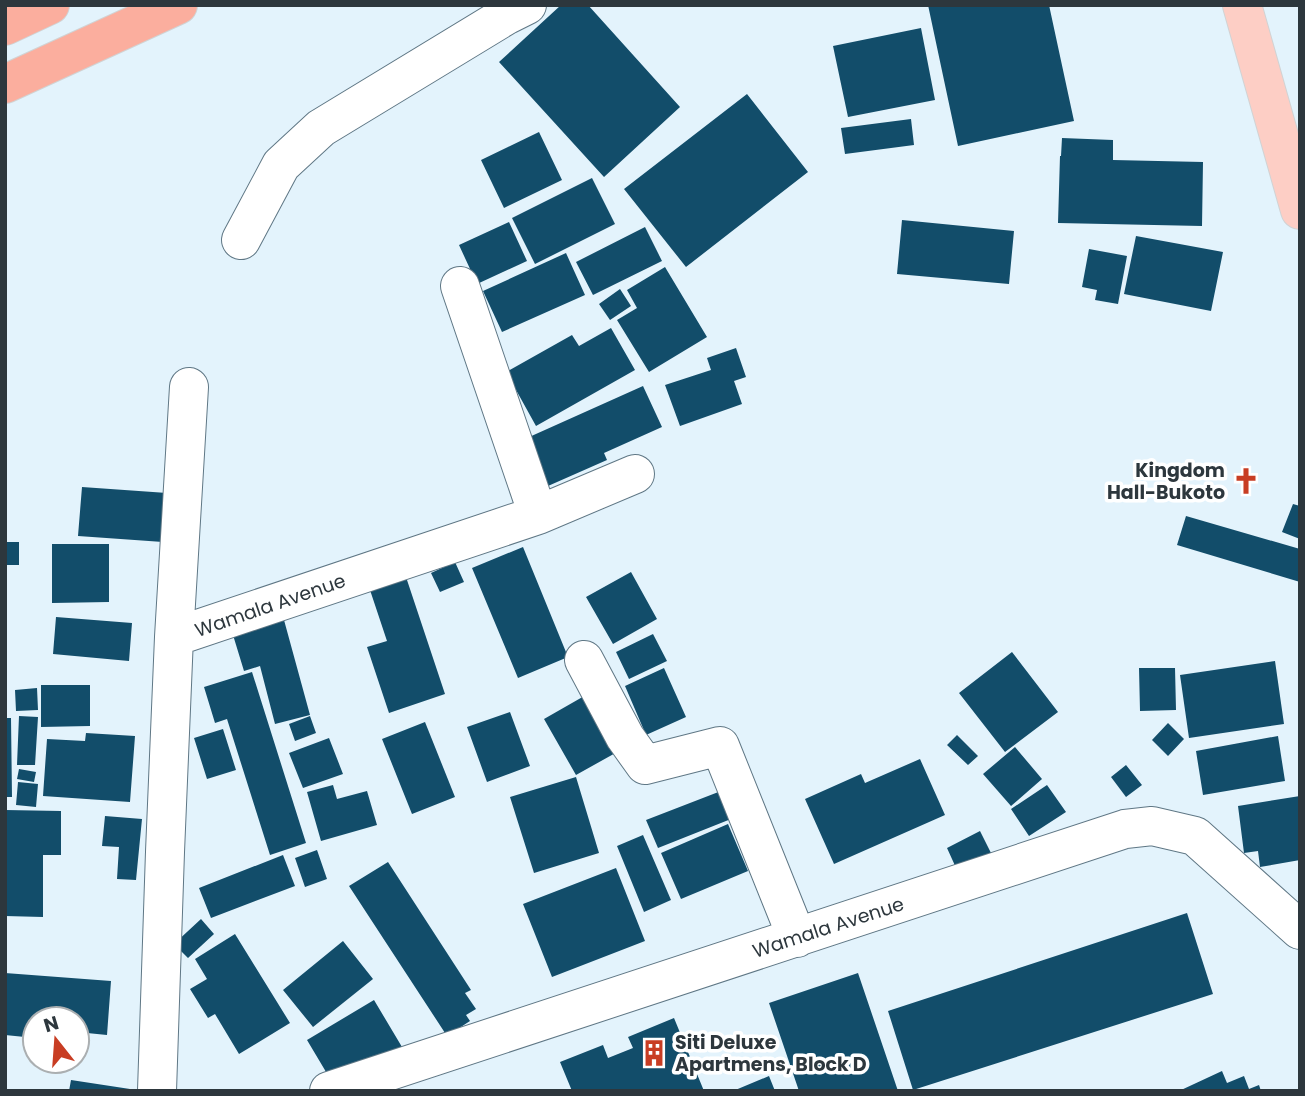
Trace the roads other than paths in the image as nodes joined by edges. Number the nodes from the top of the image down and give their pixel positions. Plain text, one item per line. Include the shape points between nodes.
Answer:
1 (50, 5) edge
2 (178, 5) edge
3 (527, 5) edge
4 (1242, 5) edge
5 (5, 26) edge
6 (5, 84) edge
7 (1300, 210) edge
8 (241, 240) dead end
9 (460, 286) dead end
10 (189, 387) dead end
11 (635, 474) dead end
12 (538, 515) junction
13 (174, 637) junction
14 (584, 660) dead end
15 (1300, 930) edge
16 (797, 938) junction
17 (157, 1091) edge
18 (329, 1091) edge

1 - 5 highway
2 - 6 highway
3 - 8 street via 321,128 281,165
4 - 7 main road
9 - 12 street
10 - 13 street
11 - 12 street, Wamala Avenue
12 - 13 street, Wamala Avenue
13 - 17 street, Wamala Avenue
14 - 16 street via 645,765 720,746
15 - 16 street, Wamala Avenue via 1195,836 1152,826 1113,833
16 - 18 street, Wamala Avenue

